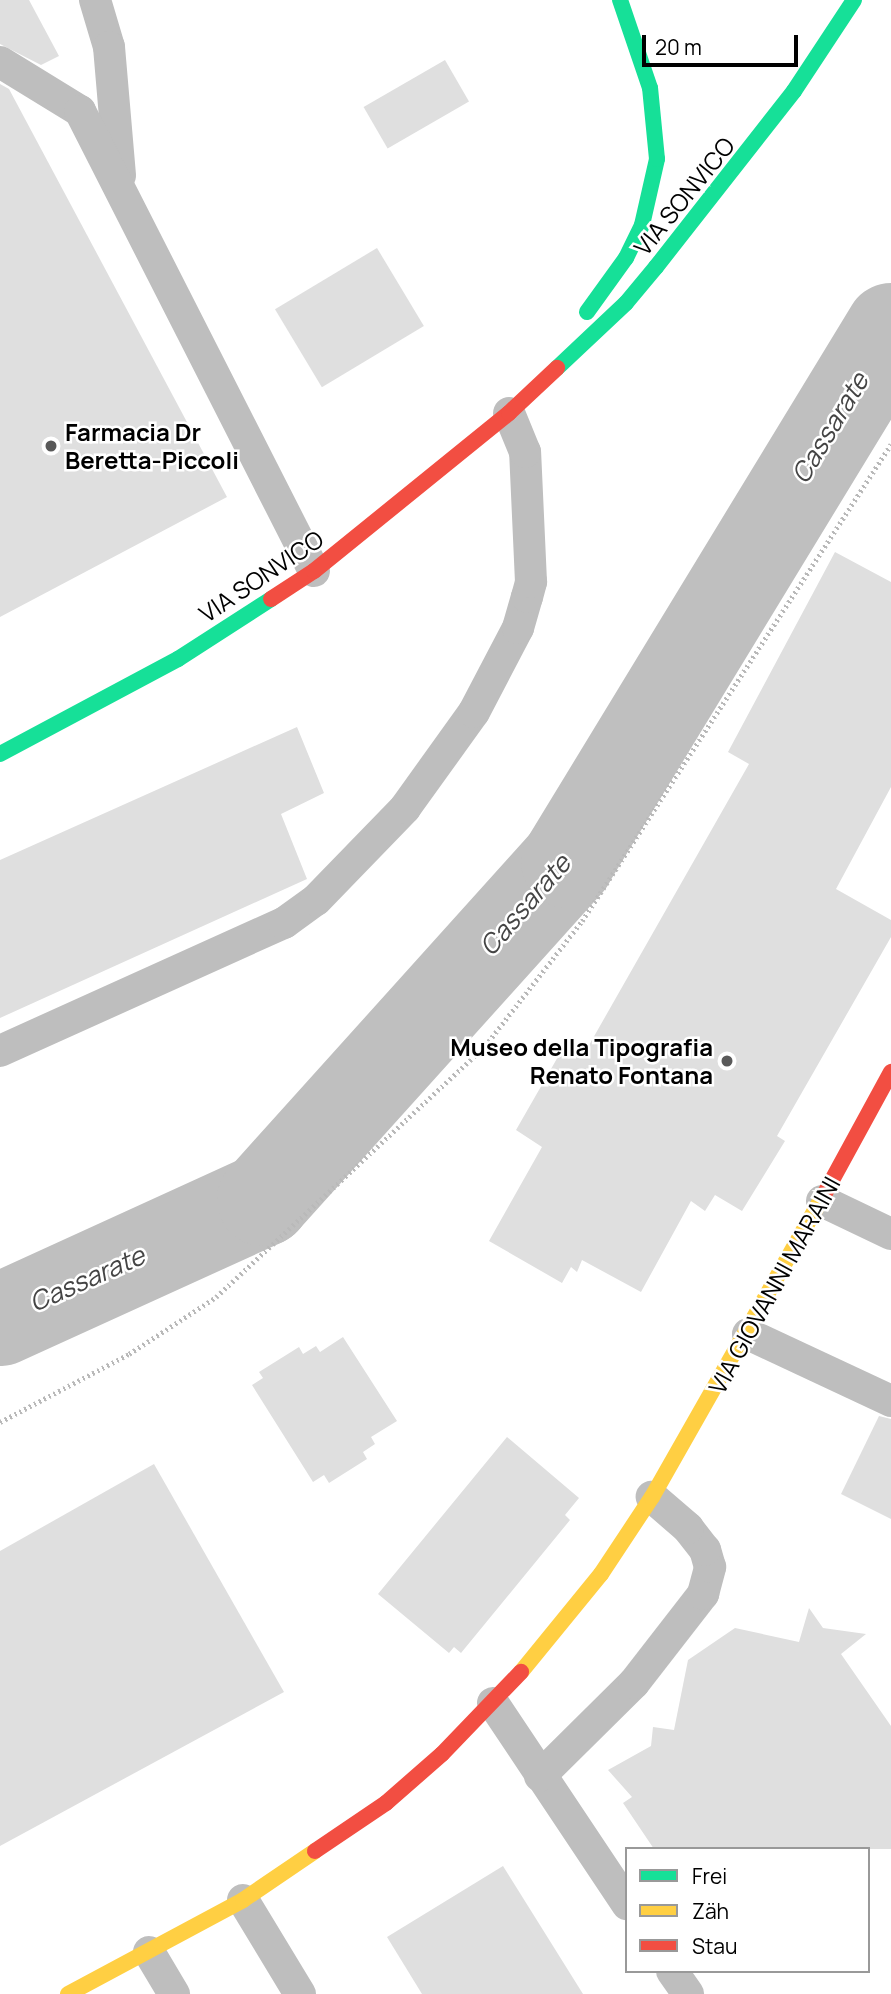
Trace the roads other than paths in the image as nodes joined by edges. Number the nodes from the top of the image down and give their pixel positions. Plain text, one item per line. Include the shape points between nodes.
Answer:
1 (95, 0) edge
2 (620, 0) edge
3 (854, 0) edge
4 (0, 62) edge
5 (121, 191) junction
6 (516, 405) junction
7 (314, 571) junction
8 (0, 754) edge
9 (0, 1051) edge
10 (891, 1072) edge
11 (822, 1201) junction
12 (891, 1234) edge
13 (748, 1334) junction
14 (891, 1401) edge
15 (652, 1497) junction
16 (493, 1703) junction
17 (540, 1776) junction
18 (243, 1900) junction
19 (625, 1901) edge
20 (149, 1952) junction
21 (673, 1973) edge
22 (68, 1994) edge
23 (174, 1994) edge
24 (300, 1994) edge
25 (688, 1994) edge

1 - 5 lane via 109,47
2 - 6 street, VIA SONVICO via 654,113 657,159 650,195 626,258
3 - 6 street, VIA SONVICO via 794,91 656,268 626,303
4 - 5 lane via 80,111
5 - 7 lane
6 - 7 street, VIA SONVICO
6 - 9 lane via 525,452 531,582 527,597 518,628 474,712 405,808 316,900 284,923
7 - 8 street, VIA SONVICO via 178,659
10 - 11 street, VIA GIOVANNI MARAINI
11 - 12 lane
11 - 13 street, VIA GIOVANNI MARAINI
13 - 14 lane
13 - 15 street, VIA GIOVANNI MARAINI
15 - 16 street, VIA GIOVANNI MARAINI via 565,1623
15 - 17 lane via 688,1528 705,1550 710,1567 706,1587 635,1683
16 - 17 lane
16 - 18 street, VIA GIOVANNI MARAINI via 386,1803
17 - 19 lane
18 - 20 street, VIA GIOVANNI MARAINI
18 - 24 lane
20 - 22 street, VIA GIOVANNI MARAINI
20 - 23 lane
21 - 25 lane

